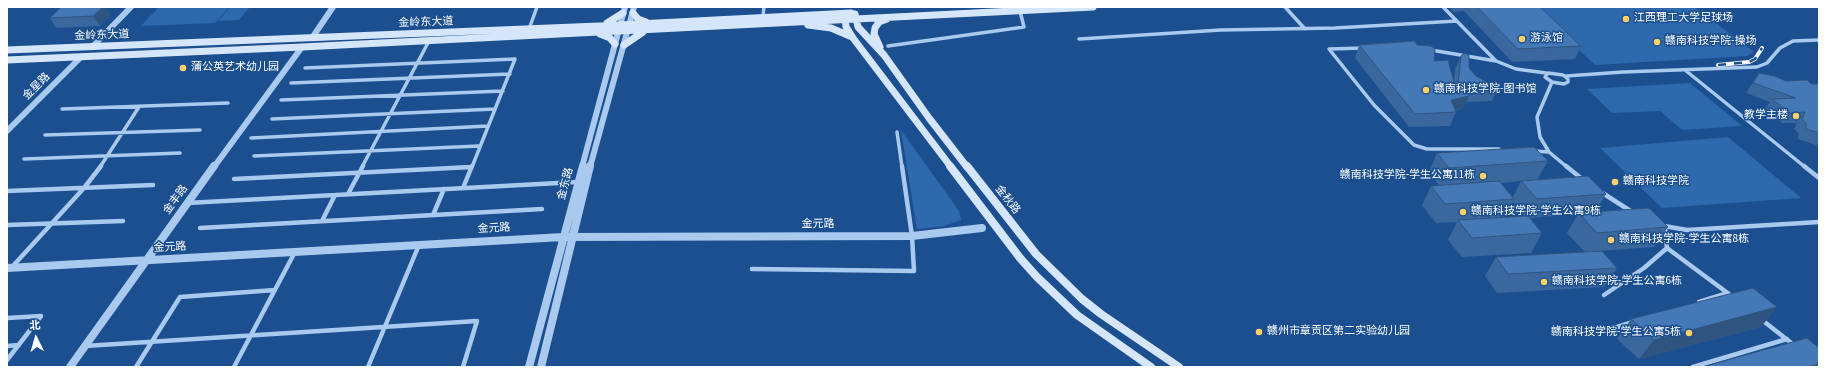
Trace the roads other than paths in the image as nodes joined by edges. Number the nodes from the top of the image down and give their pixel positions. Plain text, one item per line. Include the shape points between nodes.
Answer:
1 (131, 7) edge
2 (333, 7) edge
3 (537, 7) edge
4 (764, 7) edge
5 (1011, 7) edge
6 (1093, 7) edge
7 (1285, 7) edge
8 (1443, 7) edge
9 (1020, 9) edge
10 (624, 10) edge
11 (634, 10) edge
12 (854, 11) edge
13 (763, 16) junction
14 (845, 16) junction
15 (893, 17) junction
16 (1457, 21) junction
17 (657, 23) junction
18 (777, 23) junction
19 (599, 26) junction
20 (619, 28) junction
21 (629, 28) junction
22 (529, 29) junction
23 (1305, 29) junction
24 (651, 30) junction
25 (595, 33) junction
26 (312, 38) junction
27 (853, 38) junction
28 (1079, 39) dead end
29 (1819, 40) edge
30 (429, 41) junction
31 (614, 44) junction
32 (624, 45) junction
33 (888, 46) dead end
34 (92, 47) junction
35 (302, 47) junction
36 (1366, 48) edge
37 (1426, 48) edge
38 (7, 50) edge
39 (884, 55) junction
40 (81, 57) junction
41 (7, 60) edge
42 (1496, 62) junction
43 (417, 63) junction
44 (305, 68) dead end
45 (1685, 70) junction
46 (510, 74) junction
47 (1546, 74) junction
48 (1566, 76) junction
49 (409, 79) junction
50 (1552, 82) junction
51 (291, 83) dead end
52 (503, 90) junction
53 (400, 96) junction
54 (281, 100) dead end
55 (228, 103) dead end
56 (139, 107) junction
57 (62, 109) dead end
58 (495, 109) junction
59 (391, 114) junction
60 (272, 119) dead end
61 (488, 126) junction
62 (200, 130) dead end
63 (7, 131) edge
64 (124, 132) junction
65 (381, 132) junction
66 (897, 132) dead end
67 (45, 135) dead end
68 (251, 138) dead end
69 (479, 146) junction
70 (1507, 149) edge
71 (1526, 150) edge
72 (371, 151) junction
73 (180, 152) dead end
74 (1549, 152) junction
75 (109, 156) junction
76 (254, 156) dead end
77 (24, 160) dead end
78 (471, 167) junction
79 (360, 172) junction
80 (1819, 178) edge
81 (234, 179) dead end
82 (1584, 181) edge
83 (577, 182) junction
84 (152, 185) dead end
85 (84, 188) junction
86 (444, 188) junction
87 (463, 188) junction
88 (1595, 189) edge
89 (7, 191) edge
90 (349, 194) junction
91 (335, 195) junction
92 (187, 203) junction
93 (542, 209) dead end
94 (1637, 214) edge
95 (433, 215) junction
96 (123, 221) dead end
97 (322, 221) junction
98 (1819, 222) edge
99 (52, 223) junction
100 (1658, 224) edge
101 (7, 225) edge
102 (1665, 227) junction
103 (200, 228) dead end
104 (982, 228) dead end
105 (912, 236) junction
106 (563, 237) junction
107 (573, 237) junction
108 (419, 245) junction
109 (1667, 248) junction
110 (296, 252) junction
111 (146, 261) junction
112 (9, 267) edge
113 (752, 269) dead end
114 (275, 290) junction
115 (1728, 294) junction
116 (1604, 295) dead end
117 (1740, 302) edge
118 (1692, 304) edge
119 (1758, 316) edge
120 (7, 318) edge
121 (1640, 320) edge
122 (385, 327) junction
123 (1611, 329) dead end
124 (251, 336) junction
125 (1787, 339) junction
126 (152, 342) junction
127 (19, 345) junction
128 (7, 346) edge
129 (85, 346) junction
130 (1798, 348) edge
131 (7, 360) edge
132 (70, 367) edge
133 (136, 367) edge
134 (234, 367) edge
135 (368, 367) edge
136 (463, 367) edge
137 (529, 367) edge
138 (541, 367) edge
139 (1151, 367) edge
140 (1179, 367) edge
141 (1693, 367) edge

1 - 34 street
2 - 26 street
3 - 22 street
4 - 13 street
5 - 12 main road
6 - 9 main road
7 - 23 street
8 - 16 street
9 - 15 main road
9 - 33 street via 1024,27
10 - 19 main road via 614,20
10 - 20 street, 金东路
11 - 17 main road via 635,17 642,21
11 - 21 street, 金东路
12 - 14 main road
12 - 14 street
12 - 15 main road
12 - 39 main road, 金秋路 via 858,27
13 - 14 main road, 金岭东大道
13 - 17 main road, 金岭东大道
14 - 18 main road, 金岭东大道
14 - 27 main road via 846,28
15 - 39 main road via 883,20 875,28 874,34
16 - 23 street
16 - 42 street
17 - 21 main road, 金岭东大道
18 - 24 main road, 金岭东大道
18 - 27 main road via 821,27
19 - 20 main road, 金岭东大道
19 - 22 main road, 金岭东大道
20 - 21 main road, 金岭东大道
20 - 25 main road, 金岭东大道
20 - 31 street, 金东路
21 - 24 main road, 金岭东大道
21 - 32 street, 金东路
22 - 26 main road, 金岭东大道
23 - 28 street via 1221,30
24 - 32 main road via 636,35
25 - 30 main road, 金岭东大道
25 - 31 main road via 606,36
26 - 34 main road, 金岭东大道
27 - 139 main road via 1037,277 1101,333
29 - 45 street via 1793,41 1780,48 1766,64 1757,67
30 - 35 main road, 金岭东大道
30 - 43 street
31 - 83 street, 金东路
32 - 107 street, 金东路
34 - 38 main road, 金岭东大道
35 - 40 main road, 金岭东大道
35 - 92 street, 金丰路
36 - 70 street via 1329,49 1374,105 1414,144 1427,149
37 - 42 street
39 - 140 main road, 金秋路 via 929,118 1036,254 1101,314
40 - 41 main road, 金岭东大道
40 - 63 street, 金星路
42 - 47 street via 1516,69
43 - 44 street
43 - 46 street via 515,59
43 - 49 street
45 - 48 street
45 - 80 street
46 - 49 street
46 - 52 street
47 - 48 street via 1557,73
47 - 50 street via 1545,77
48 - 50 street via 1569,80 1567,84
49 - 51 street
49 - 53 street
50 - 74 street via 1537,117 1540,137
52 - 53 street
52 - 58 street
53 - 54 street
53 - 59 street
55 - 56 street
56 - 57 street
56 - 64 street
58 - 59 street
58 - 61 street
59 - 60 street
59 - 65 street
61 - 65 street
61 - 69 street
62 - 64 street
64 - 67 street
64 - 75 street
65 - 68 street
65 - 72 street
66 - 105 street
69 - 72 street
69 - 78 street
71 - 74 street
72 - 76 street
72 - 79 street
73 - 75 street
74 - 82 street
75 - 77 street
75 - 85 street
78 - 79 street
78 - 87 street
79 - 81 street
79 - 90 street
83 - 87 street
83 - 106 street, 金东路
84 - 85 street
85 - 89 street
85 - 99 street
86 - 87 street
86 - 90 street
86 - 95 street
88 - 94 street
90 - 91 street
91 - 92 street
91 - 97 street
92 - 111 street, 金丰路
93 - 95 street
95 - 97 street
96 - 99 street
97 - 103 street
98 - 102 street via 1687,230
99 - 101 street
99 - 112 street
100 - 102 street
102 - 109 street
104 - 105 street, 金元路
105 - 107 street, 金元路
105 - 113 street via 914,271
106 - 107 street, 金元路
106 - 108 street, 金元路
106 - 137 street, 金东路
107 - 138 street, 金东路
108 - 110 street, 金元路
108 - 122 street
109 - 115 street
109 - 116 street via 1644,268
110 - 111 street, 金元路
110 - 114 street
111 - 112 street, 金元路
111 - 129 street, 金丰路
114 - 124 street
114 - 126 street via 180,297
115 - 117 street
115 - 118 street
119 - 125 street
120 - 127 street via 42,316
121 - 123 street
122 - 124 street
122 - 135 street
122 - 136 street via 477,322
124 - 126 street
124 - 134 street
125 - 130 street
125 - 141 street
126 - 129 street
126 - 133 street
127 - 128 street
127 - 131 street
129 - 132 street, 金丰路

